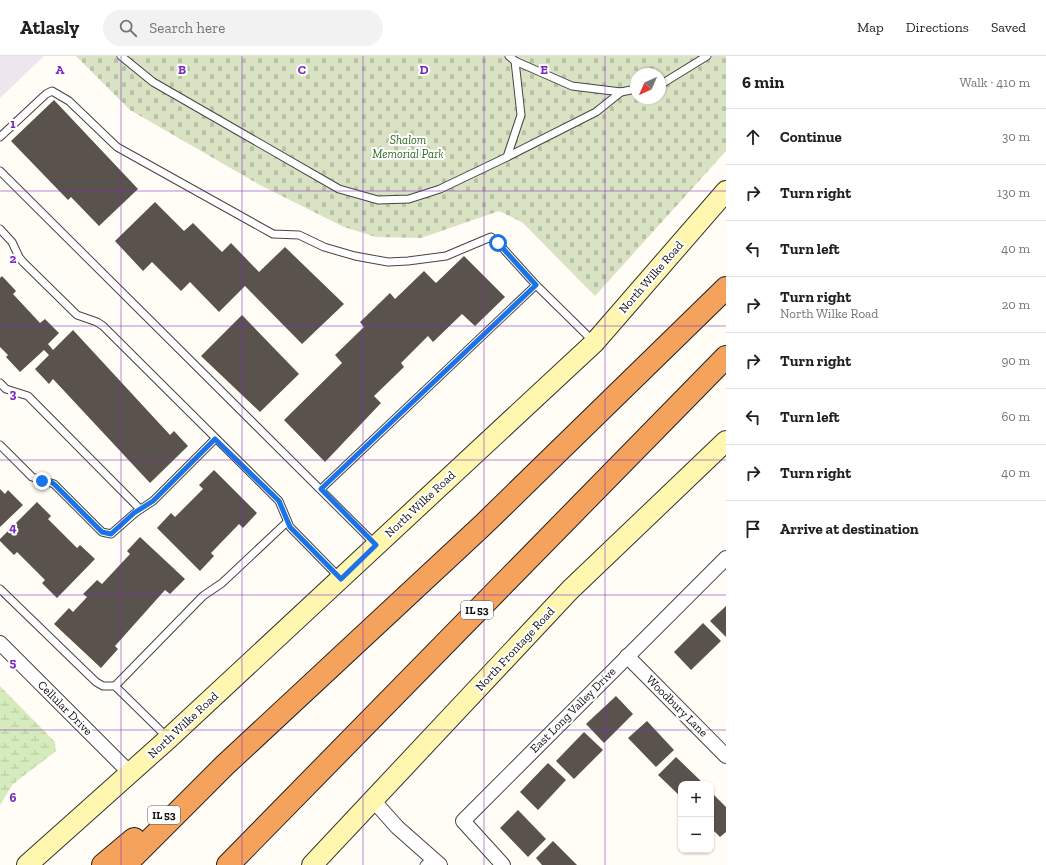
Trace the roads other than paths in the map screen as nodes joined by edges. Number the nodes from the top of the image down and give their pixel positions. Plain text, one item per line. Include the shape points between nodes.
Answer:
1 (120, 56) edge
2 (509, 56) edge
3 (707, 56) edge
4 (515, 61) junction
5 (666, 81) edge
6 (630, 90) edge
7 (621, 92) junction
8 (0, 137) edge
9 (506, 157) junction
10 (0, 171) edge
11 (726, 191) edge
12 (0, 229) edge
13 (536, 285) junction
14 (726, 288) edge
15 (594, 343) junction
16 (726, 357) edge
17 (0, 383) edge
18 (215, 439) junction
19 (726, 441) edge
20 (0, 445) edge
21 (321, 489) junction
22 (140, 509) junction
23 (287, 522) junction
24 (376, 545) junction
25 (726, 558) edge
26 (341, 579) junction
27 (0, 589) edge
28 (0, 643) edge
29 (627, 656) junction
30 (115, 686) junction
31 (168, 739) junction
32 (726, 756) edge
33 (225, 765) junction
34 (130, 773) junction
35 (373, 800) junction
36 (432, 862) edge
37 (27, 865) edge
38 (103, 865) edge
39 (125, 865) edge
40 (228, 865) edge
41 (312, 865) edge
42 (503, 865) edge

1 - 9 lane via 153,82 340,189 378,200 409,199 440,189
2 - 4 lane
3 - 5 lane
4 - 7 lane via 572,86
4 - 9 lane via 521,115
6 - 7 lane
7 - 9 lane via 596,112
8 - 13 lane via 52,90 66,98 117,148 273,234 299,235 355,256 388,262 408,262 446,256 491,237
10 - 21 lane
11 - 15 street, North Wilke Road
12 - 18 lane via 12,242 23,262 77,315 103,326
13 - 15 lane
13 - 21 lane
14 - 33 highway, IL 53 via 483,525
15 - 24 street, North Wilke Road
16 - 40 highway, IL 53
17 - 22 lane via 6,389 28,396
18 - 22 lane via 153,501
18 - 23 lane via 279,501
19 - 35 street, North Frontage Road via 570,590
20 - 22 lane via 32,477 54,484 102,532 111,534 116,531
21 - 24 lane
23 - 26 lane
23 - 30 lane via 222,583 203,596
24 - 26 street, North Wilke Road
25 - 29 street, East Long Valley Drive
26 - 31 street, North Wilke Road
27 - 30 lane via 96,682 103,686
28 - 34 street, Cellular Drive
29 - 32 street, Woodbury Lane
29 - 42 street, East Long Valley Drive via 463,821
30 - 31 lane
31 - 34 street, North Wilke Road
33 - 38 highway, IL 53
33 - 39 highway
34 - 37 street, North Wilke Road
35 - 36 street
35 - 41 street, North Frontage Road

